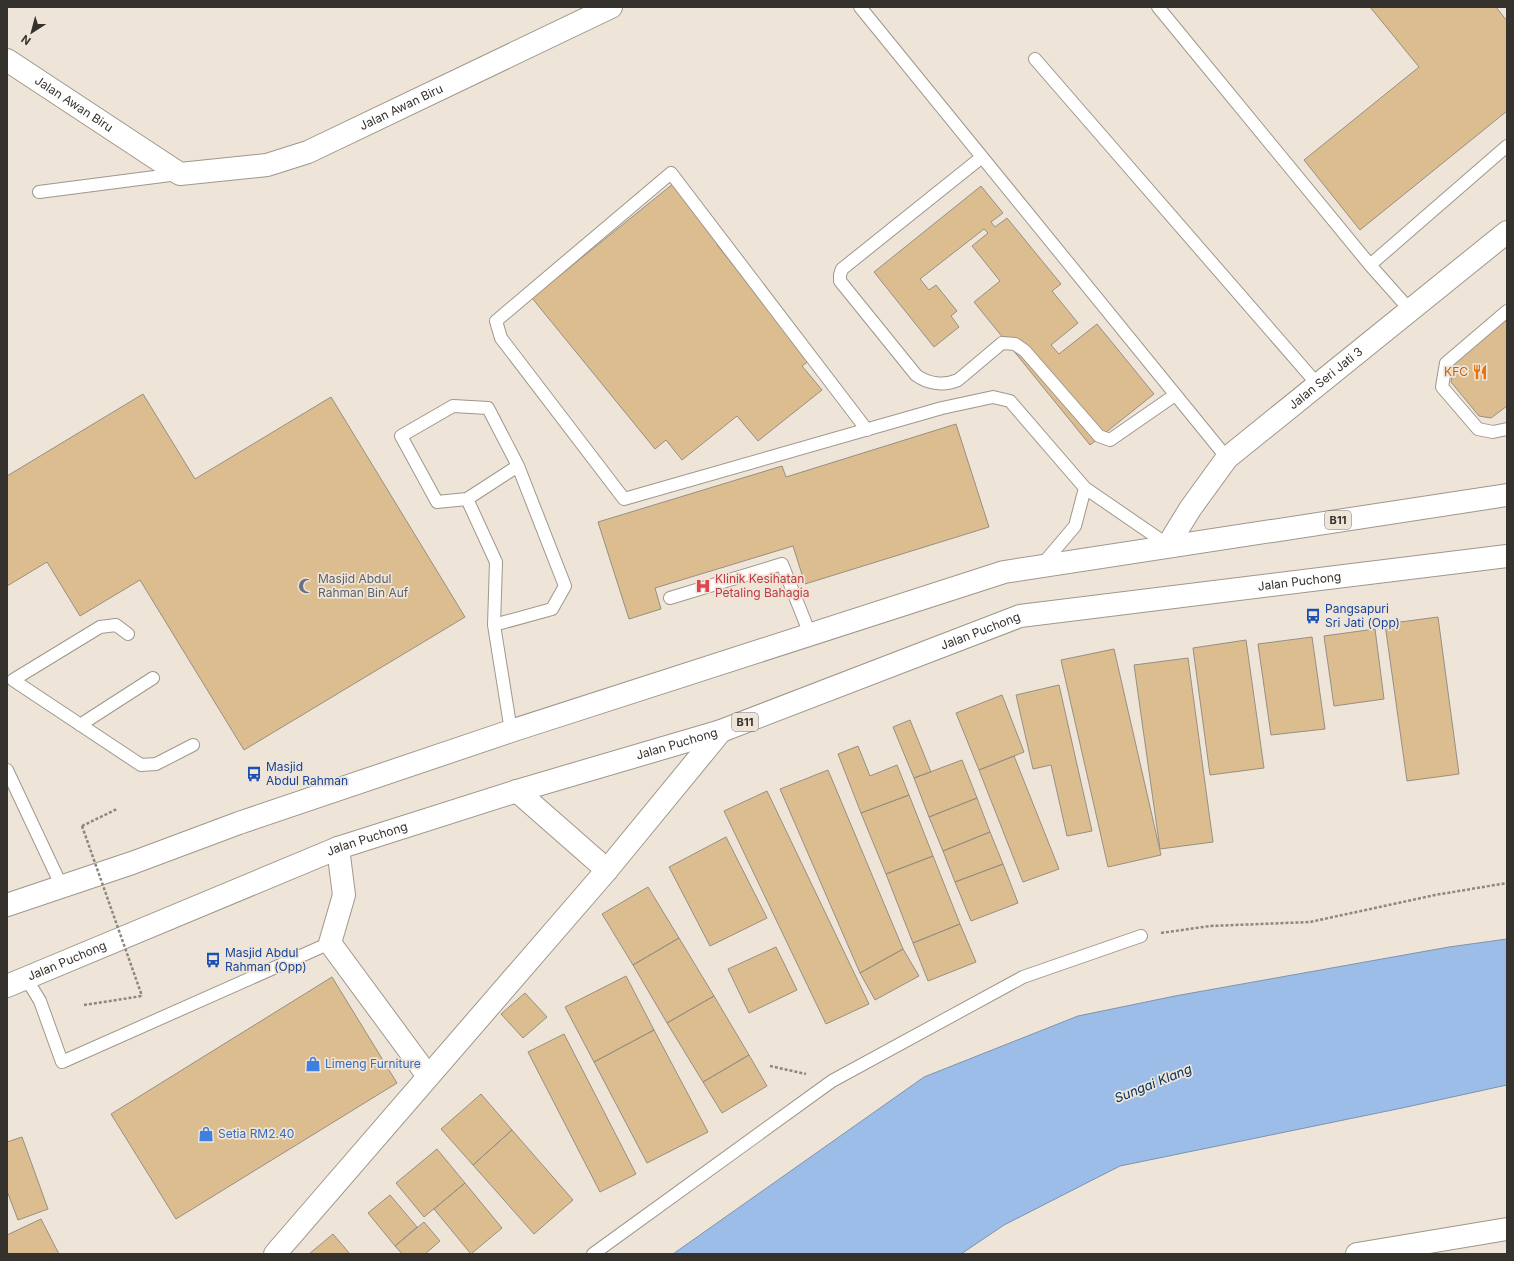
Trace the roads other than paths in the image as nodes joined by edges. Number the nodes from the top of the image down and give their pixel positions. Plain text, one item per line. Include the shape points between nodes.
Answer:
1 (611, 7) edge
2 (860, 7) edge
3 (1158, 7) edge
4 (1035, 59) dead end
5 (7, 60) edge
6 (1507, 146) edge
7 (982, 157) junction
8 (180, 174) junction
9 (39, 192) dead end
10 (1507, 232) edge
11 (1370, 265) junction
12 (1410, 310) junction
13 (1507, 311) edge
14 (1318, 386) junction
15 (1176, 395) junction
16 (1507, 429) edge
17 (867, 430) junction
18 (1227, 458) junction
19 (518, 466) junction
20 (1085, 488) junction
21 (1507, 495) edge
22 (467, 499) junction
23 (1168, 545) junction
24 (1507, 556) edge
25 (1042, 565) junction
26 (670, 598) dead end
27 (494, 625) junction
28 (128, 634) dead end
29 (810, 634) junction
30 (10, 678) edge
31 (153, 678) dead end
32 (80, 725) junction
33 (511, 730) junction
34 (721, 731) junction
35 (193, 745) dead end
36 (7, 770) edge
37 (517, 791) junction
38 (338, 848) junction
39 (607, 870) junction
40 (62, 887) junction
41 (7, 905) edge
42 (1141, 936) road end
43 (330, 943) junction
44 (17, 982) edge
45 (428, 1076) junction
46 (1507, 1230) edge
47 (275, 1254) edge
48 (593, 1254) edge
49 (1357, 1254) edge

1 - 8 main road, Jalan Awan Biru via 308,152 267,165
2 - 7 lane
3 - 11 lane
4 - 14 lane
5 - 8 main road, Jalan Awan Biru
6 - 11 lane
7 - 15 lane
7 - 15 lane via 842,269 840,282 916,375 929,382 942,385 958,380 1002,343 1015,344 1025,351 1099,436 1110,440
8 - 9 lane, Jalan Awan Biru
10 - 12 main road, Jalan Seri Jati 3
11 - 12 lane
12 - 14 main road, Jalan Seri Jati 3
13 - 16 lane via 1446,362 1442,387 1478,429 1493,432
14 - 18 main road, Jalan Seri Jati 3
15 - 18 lane
17 - 17 lane via 624,499 501,338 496,321 672,173
17 - 20 lane via 993,396 1010,400
18 - 23 main road, Jalan Seri Jati 3
19 - 22 lane
19 - 22 lane via 488,408 453,406 401,436 438,502
19 - 27 lane via 565,586 552,609
20 - 23 lane
20 - 25 lane via 1075,526
21 - 23 main road, B11
22 - 27 lane via 496,562
23 - 25 main road, B11
24 - 34 main road, Jalan Puchong / B11 via 1020,616
25 - 29 main road, B11 via 1004,572
26 - 29 lane via 782,564
27 - 33 lane
28 - 30 lane via 116,625 100,627
29 - 33 main road, B11
30 - 32 lane
31 - 32 lane
32 - 35 lane via 141,765 156,764
33 - 40 main road, B11
34 - 37 main road, Jalan Puchong / B11
34 - 39 main road
36 - 40 lane
37 - 38 main road, Jalan Puchong / B11
37 - 39 main road
38 - 43 main road via 344,895
38 - 44 main road, Jalan Puchong / B11
39 - 45 main road
40 - 41 main road, B11
42 - 48 lane via 1022,977 832,1081
43 - 44 lane via 62,1062 40,1001
43 - 45 main road
45 - 47 main road
46 - 49 main road

